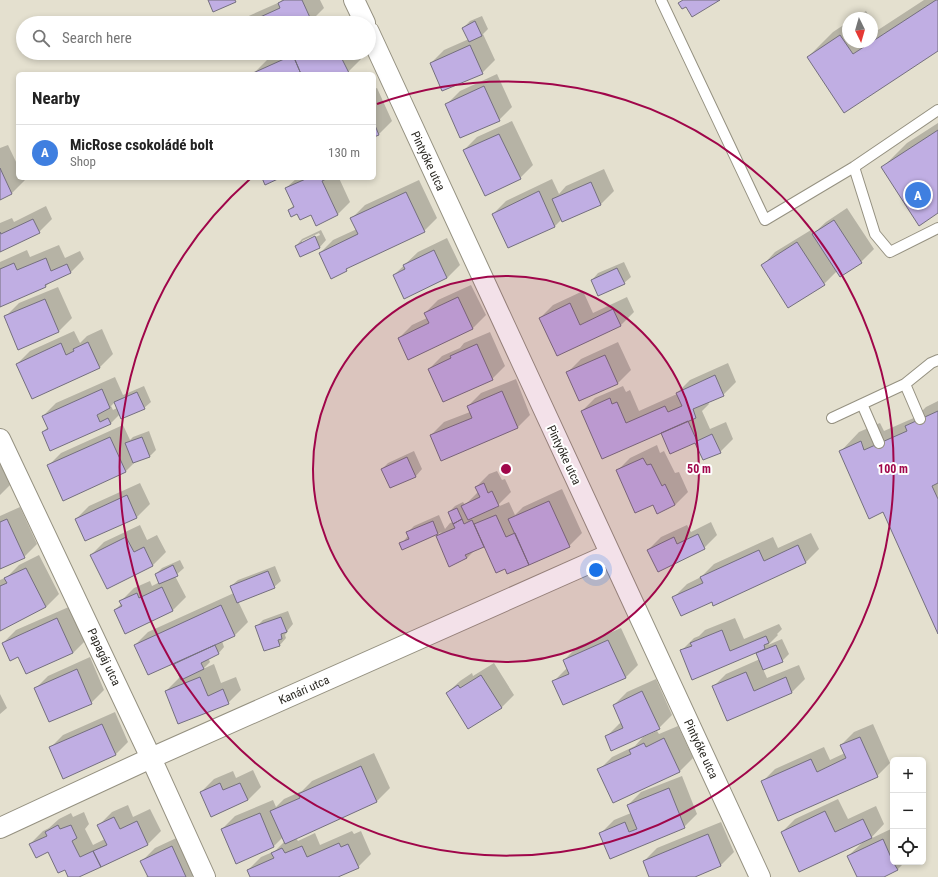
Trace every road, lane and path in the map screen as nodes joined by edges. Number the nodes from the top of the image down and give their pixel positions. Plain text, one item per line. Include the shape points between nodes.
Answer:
1 (354, 0) edge
2 (661, 0) edge
3 (362, 16) edge
4 (376, 47) edge
5 (938, 110) edge
6 (854, 167) junction
7 (938, 228) edge
8 (938, 360) edge
9 (905, 384) junction
10 (862, 404) junction
11 (832, 418) dead end
12 (920, 419) dead end
13 (0, 439) edge
14 (880, 443) dead end
15 (610, 554) junction
16 (151, 758) junction
17 (0, 828) edge
18 (205, 877) edge
19 (760, 877) edge

1 - 3 street
2 - 6 lane via 765,220
4 - 15 street, Pintyőke utca
5 - 6 lane
6 - 7 lane via 875,234 890,252
8 - 9 lane
9 - 10 lane
9 - 12 lane
10 - 11 lane
10 - 14 lane
13 - 16 street, Papagáj utca
15 - 16 street, Kanári utca
15 - 19 street, Pintyőke utca
16 - 17 street, Kanári utca
16 - 18 street, Papagáj utca

